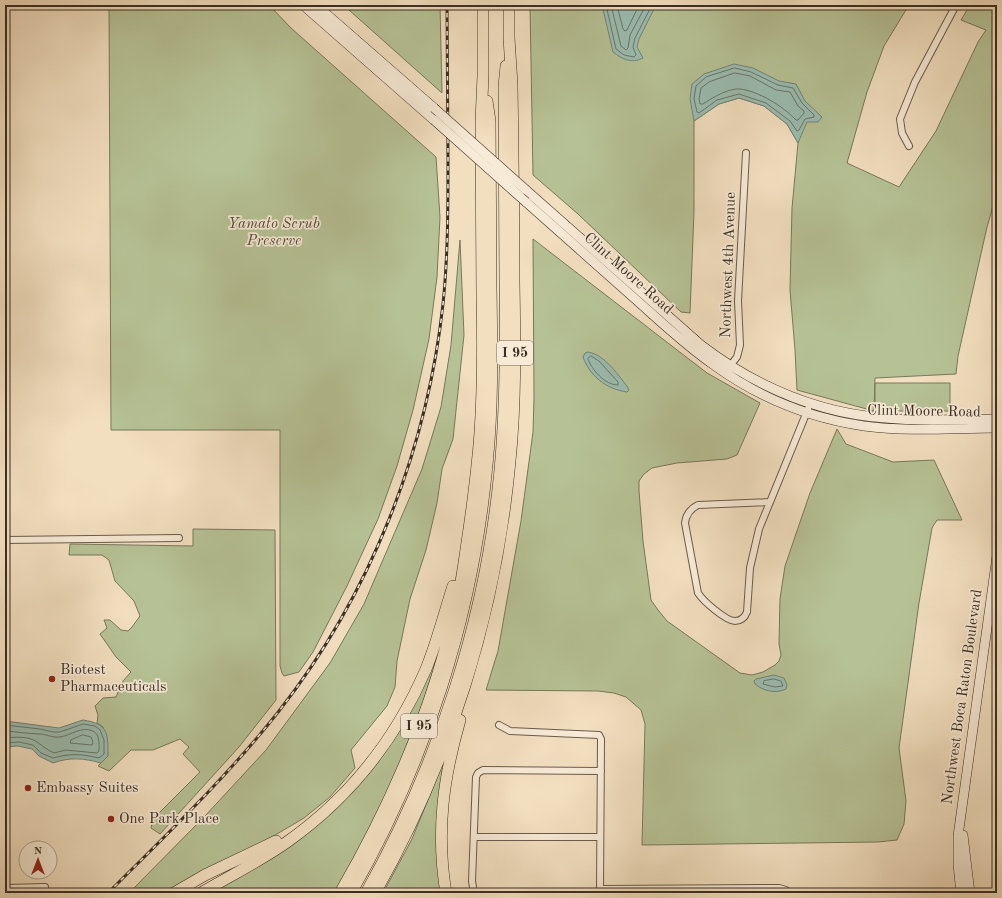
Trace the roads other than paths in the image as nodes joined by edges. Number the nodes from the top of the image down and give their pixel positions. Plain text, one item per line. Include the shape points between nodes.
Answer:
1 (302, 5) edge
2 (316, 5) edge
3 (483, 5) edge
4 (509, 5) edge
5 (956, 5) edge
6 (509, 38) junction
7 (483, 76) junction
8 (908, 146) dead end
9 (746, 153) dead end
10 (727, 369) junction
11 (810, 404) junction
12 (806, 413) junction
13 (997, 419) edge
14 (944, 424) junction
15 (997, 428) edge
16 (770, 502) junction
17 (179, 538) dead end
18 (5, 540) edge
19 (466, 547) junction
20 (997, 556) edge
21 (472, 664) junction
22 (499, 725) dead end
23 (601, 771) junction
24 (356, 781) junction
25 (960, 818) junction
26 (474, 837) junction
27 (600, 837) junction
28 (5, 888) edge
29 (600, 891) edge
30 (40, 893) edge
31 (174, 893) edge
32 (201, 893) edge
33 (340, 893) edge
34 (351, 893) edge
35 (366, 893) edge
36 (375, 893) edge
37 (446, 893) edge
38 (474, 893) edge
39 (789, 893) edge
40 (961, 893) edge
41 (970, 893) edge

1 - 10 street, Clint Moore Road, bridge via 676,336
2 - 10 street, Clint Moore Road, bridge
3 - 7 highway, I 95
4 - 6 highway, I 95
5 - 8 street via 915,82 900,119 902,133
6 - 21 highway, I 95 via 513,132 513,422 501,535
6 - 35 highway via 504,86 505,408 490,546 470,638 441,728 414,798
7 - 19 highway, I 95 via 482,398 476,483
7 - 34 highway via 490,121 492,372 487,466 477,539 468,589 454,643 426,733 394,810
9 - 10 street, Northwest 4th Avenue via 738,301 740,345 737,357
10 - 11 street, Clint Moore Road
10 - 12 street, Clint Moore Road via 746,386
11 - 12 street
11 - 14 street, Clint Moore Road via 845,413
12 - 14 street, Clint Moore Road via 870,427 904,429
12 - 16 street
13 - 14 street, Clint Moore Road
14 - 15 street, Clint Moore Road
16 - 16 street via 759,529 752,561 747,612 745,617 734,621 704,602 698,593 686,518 691,508 698,505
17 - 18 street
19 - 24 highway via 438,638 418,686 385,744
19 - 33 highway, I 95 via 451,624 424,714 380,818
20 - 25 street, Northwest Boca Raton Boulevard
21 - 36 highway, I 95 via 427,788
21 - 37 highway via 443,796 441,844
22 - 23 street via 510,731 599,735
23 - 26 street via 483,770 476,777
23 - 27 street
24 - 31 highway via 286,835
24 - 32 highway via 301,832
25 - 40 street, Northwest Boca Raton Boulevard via 958,851
25 - 41 street, Northwest Boca Raton Boulevard
26 - 27 street
26 - 38 street
27 - 29 street
28 - 30 street via 45,887
29 - 39 street via 779,888

